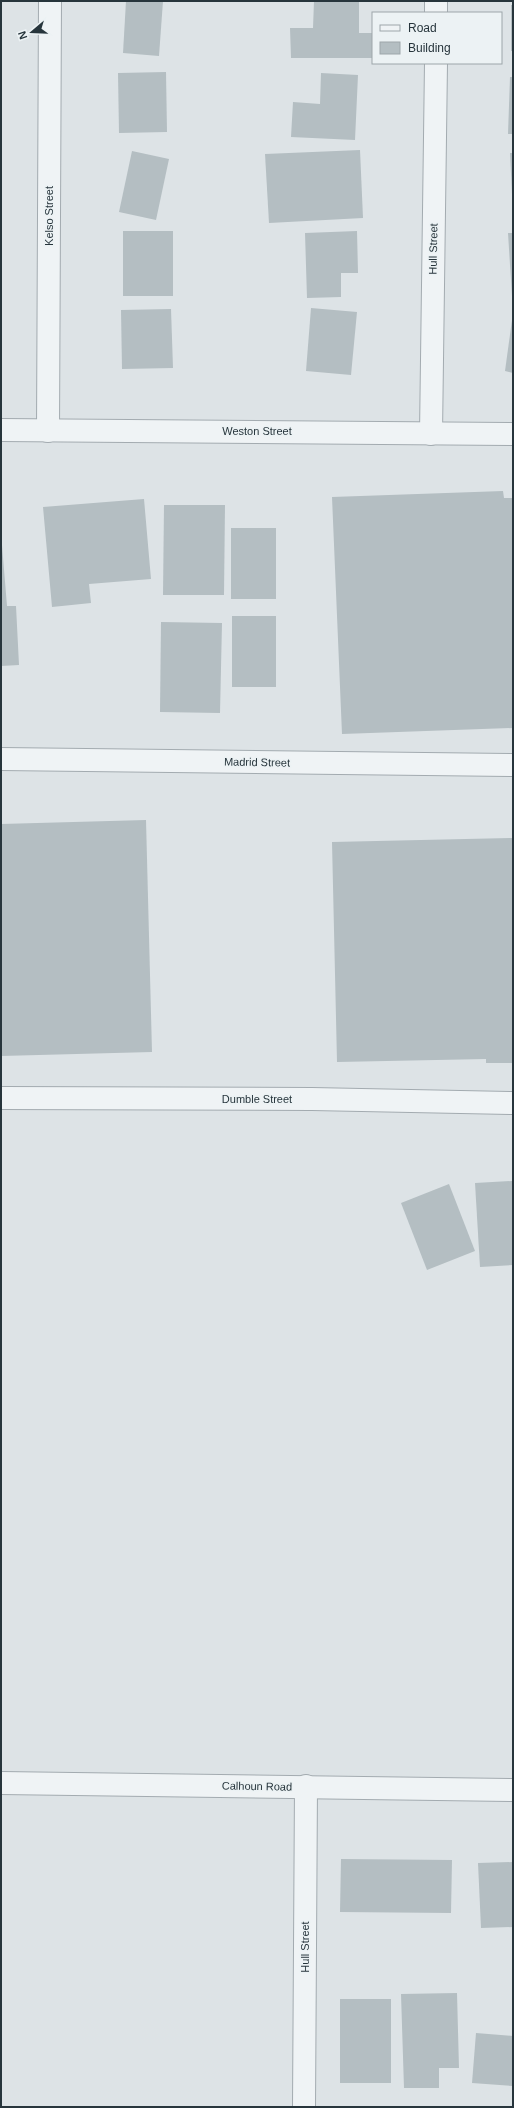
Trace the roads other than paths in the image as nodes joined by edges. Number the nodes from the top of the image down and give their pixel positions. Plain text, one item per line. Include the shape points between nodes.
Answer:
1 (50, 1) edge
2 (436, 1) edge
3 (436, 12) edge
4 (436, 64) edge
5 (1, 430) edge
6 (48, 431) junction
7 (431, 434) junction
8 (513, 434) edge
9 (1, 759) edge
10 (513, 764) edge
11 (1, 1098) edge
12 (513, 1103) edge
13 (1, 1783) edge
14 (306, 1786) junction
15 (513, 1790) edge
16 (304, 2107) edge

1 - 6 street, Kelso Street
2 - 3 street
4 - 7 street, Hull Street
5 - 6 street, Weston Street
6 - 7 street, Weston Street via 318,431
7 - 8 street, Weston Street
9 - 10 street, Madrid Street
11 - 12 street, Dumble Street via 312,1099
13 - 14 street, Calhoun Road
14 - 15 street, Calhoun Road
14 - 16 street, Hull Street

